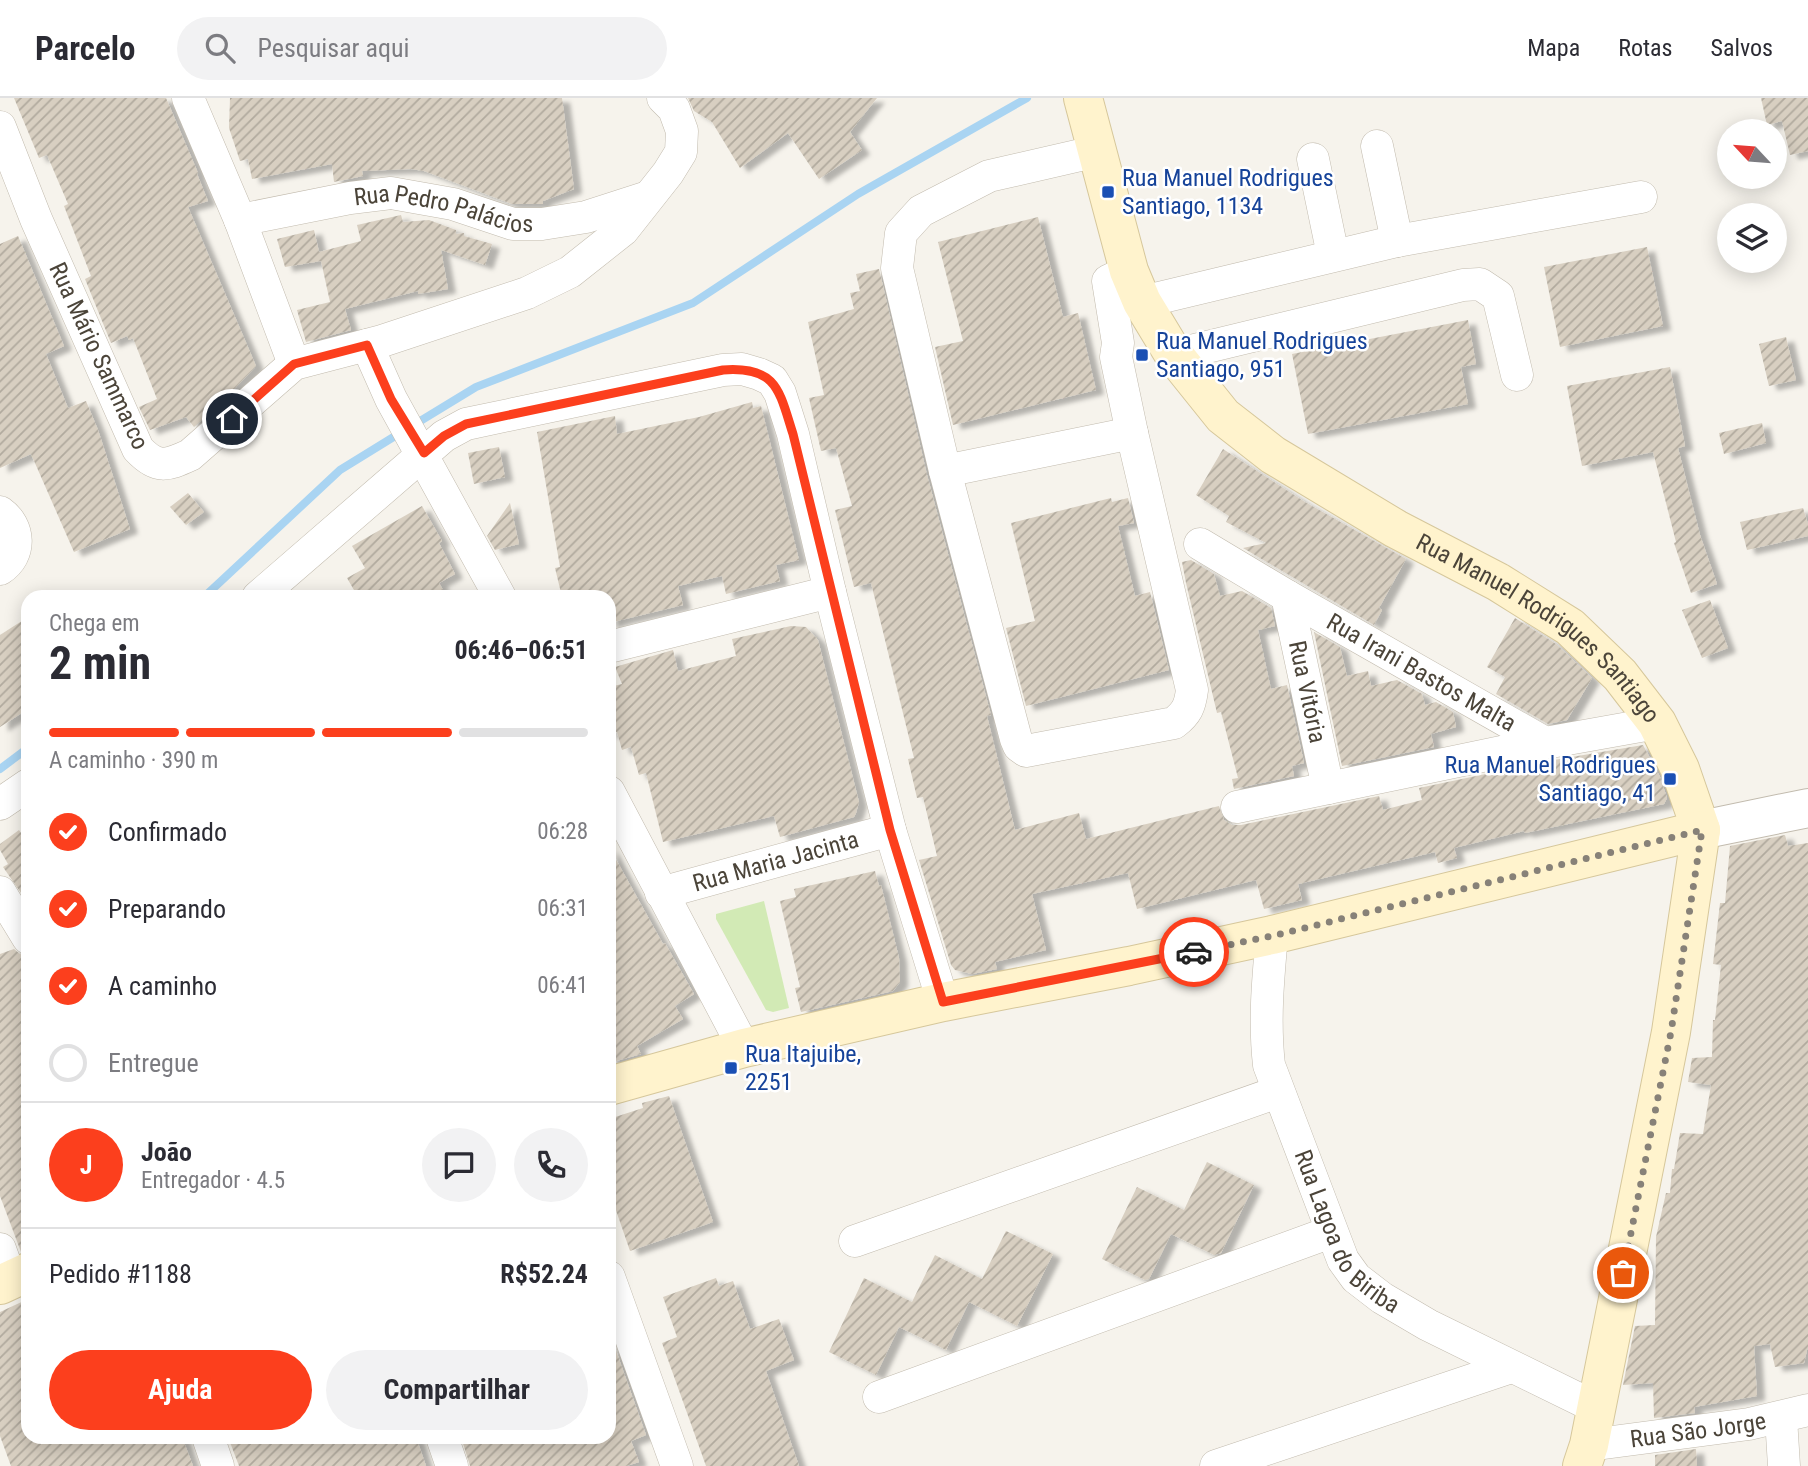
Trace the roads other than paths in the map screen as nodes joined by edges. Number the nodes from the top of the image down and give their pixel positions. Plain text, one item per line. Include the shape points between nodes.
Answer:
1 (188, 98) edge
2 (663, 98) edge
3 (1091, 124) edge
4 (0, 127) edge
5 (1377, 146) dead end
6 (1312, 159) dead end
7 (648, 197) junction
8 (1640, 197) dead end
9 (240, 220) junction
10 (1397, 241) junction
11 (1334, 255) junction
12 (1136, 287) junction
13 (367, 345) junction
14 (1174, 355) junction
15 (294, 364) junction
16 (1517, 375) dead end
17 (1132, 433) junction
18 (418, 444) junction
19 (945, 471) junction
20 (0, 512) edge
21 (1200, 544) dead end
22 (0, 569) edge
23 (265, 590) edge
24 (496, 590) edge
25 (830, 592) junction
26 (1287, 596) junction
27 (616, 645) edge
28 (1657, 723) junction
29 (1545, 743) junction
30 (1328, 788) junction
31 (21, 790) edge
32 (0, 804) edge
33 (616, 805) edge
34 (1237, 807) dead end
35 (1808, 808) edge
36 (890, 830) junction
37 (1702, 830) junction
38 (0, 892) edge
39 (662, 892) junction
40 (21, 926) edge
41 (1272, 936) junction
42 (943, 1002) junction
43 (744, 1048) junction
44 (616, 1084) edge
45 (1278, 1091) junction
46 (1331, 1232) junction
47 (855, 1241) dead end
48 (616, 1297) edge
49 (1511, 1367) junction
50 (880, 1397) dead end
51 (1595, 1407) junction
52 (1794, 1414) edge
53 (210, 1444) edge
54 (444, 1444) edge
55 (1585, 1455) edge
56 (218, 1466) edge
57 (452, 1466) edge
58 (677, 1466) edge
59 (1216, 1466) edge
60 (1784, 1466) edge

1 - 9 street
2 - 7 street via 674,109 682,131 681,152
3 - 12 main road, Rua Manuel Rodrigues Santiago
3 - 19 street via 921,211 901,233 897,268
4 - 15 street, Rua Mário Sammarco via 138,449 148,459 171,464 190,455
5 - 10 street
6 - 11 street
7 - 9 street, Rua Pedro Palácios via 586,217 542,223 513,224 453,204 391,193
7 - 13 street via 623,230 570,272 527,293
8 - 10 street
9 - 15 street
10 - 11 street
11 - 12 street
12 - 14 main road, Rua Manuel Rodrigues Santiago
12 - 17 street via 1108,281 1116,357
13 - 15 street
13 - 18 street
14 - 16 street via 1463,285 1480,285 1498,296
14 - 28 main road, Rua Manuel Rodrigues Santiago via 1223,416 1273,455 1570,626 1620,675
17 - 19 street
17 - 19 street via 1192,690 1190,705 1174,723 1026,751 1019,746
18 - 23 street
18 - 24 street
18 - 25 street via 466,424 723,370 759,374 772,380 784,404
20 - 22 street via 11,522 16,545
21 - 26 street, Rua Irani Bastos Malta
25 - 27 street
25 - 36 street
26 - 29 street, Rua Irani Bastos Malta
26 - 30 street, Rua Vitória
28 - 29 street, Rua Irani Bastos Malta
28 - 37 main road, Rua Manuel Rodrigues Santiago
29 - 30 street
30 - 34 street
31 - 32 street
33 - 39 street
35 - 37 street
36 - 39 street, Rua Maria Jacinta
36 - 42 street
37 - 41 main road
37 - 51 main road, Rua Manuel Rodrigues Santiago via 1671,1032
38 - 40 street
39 - 43 street
41 - 42 main road
41 - 45 street, Rua Lagoa do Biriba via 1266,1032 1269,1065
42 - 43 main road
43 - 44 main road
45 - 46 street, Rua Lagoa do Biriba
45 - 47 street
46 - 49 street, Rua Lagoa do Biriba via 1356,1279 1428,1325
46 - 50 street
48 - 58 street
49 - 51 street, Rua Lagoa do Biriba
49 - 59 street
51 - 55 main road, Rua Manuel Rodrigues Santiago
52 - 55 street, Rua São Jorge
52 - 60 street
53 - 56 street
54 - 57 street

